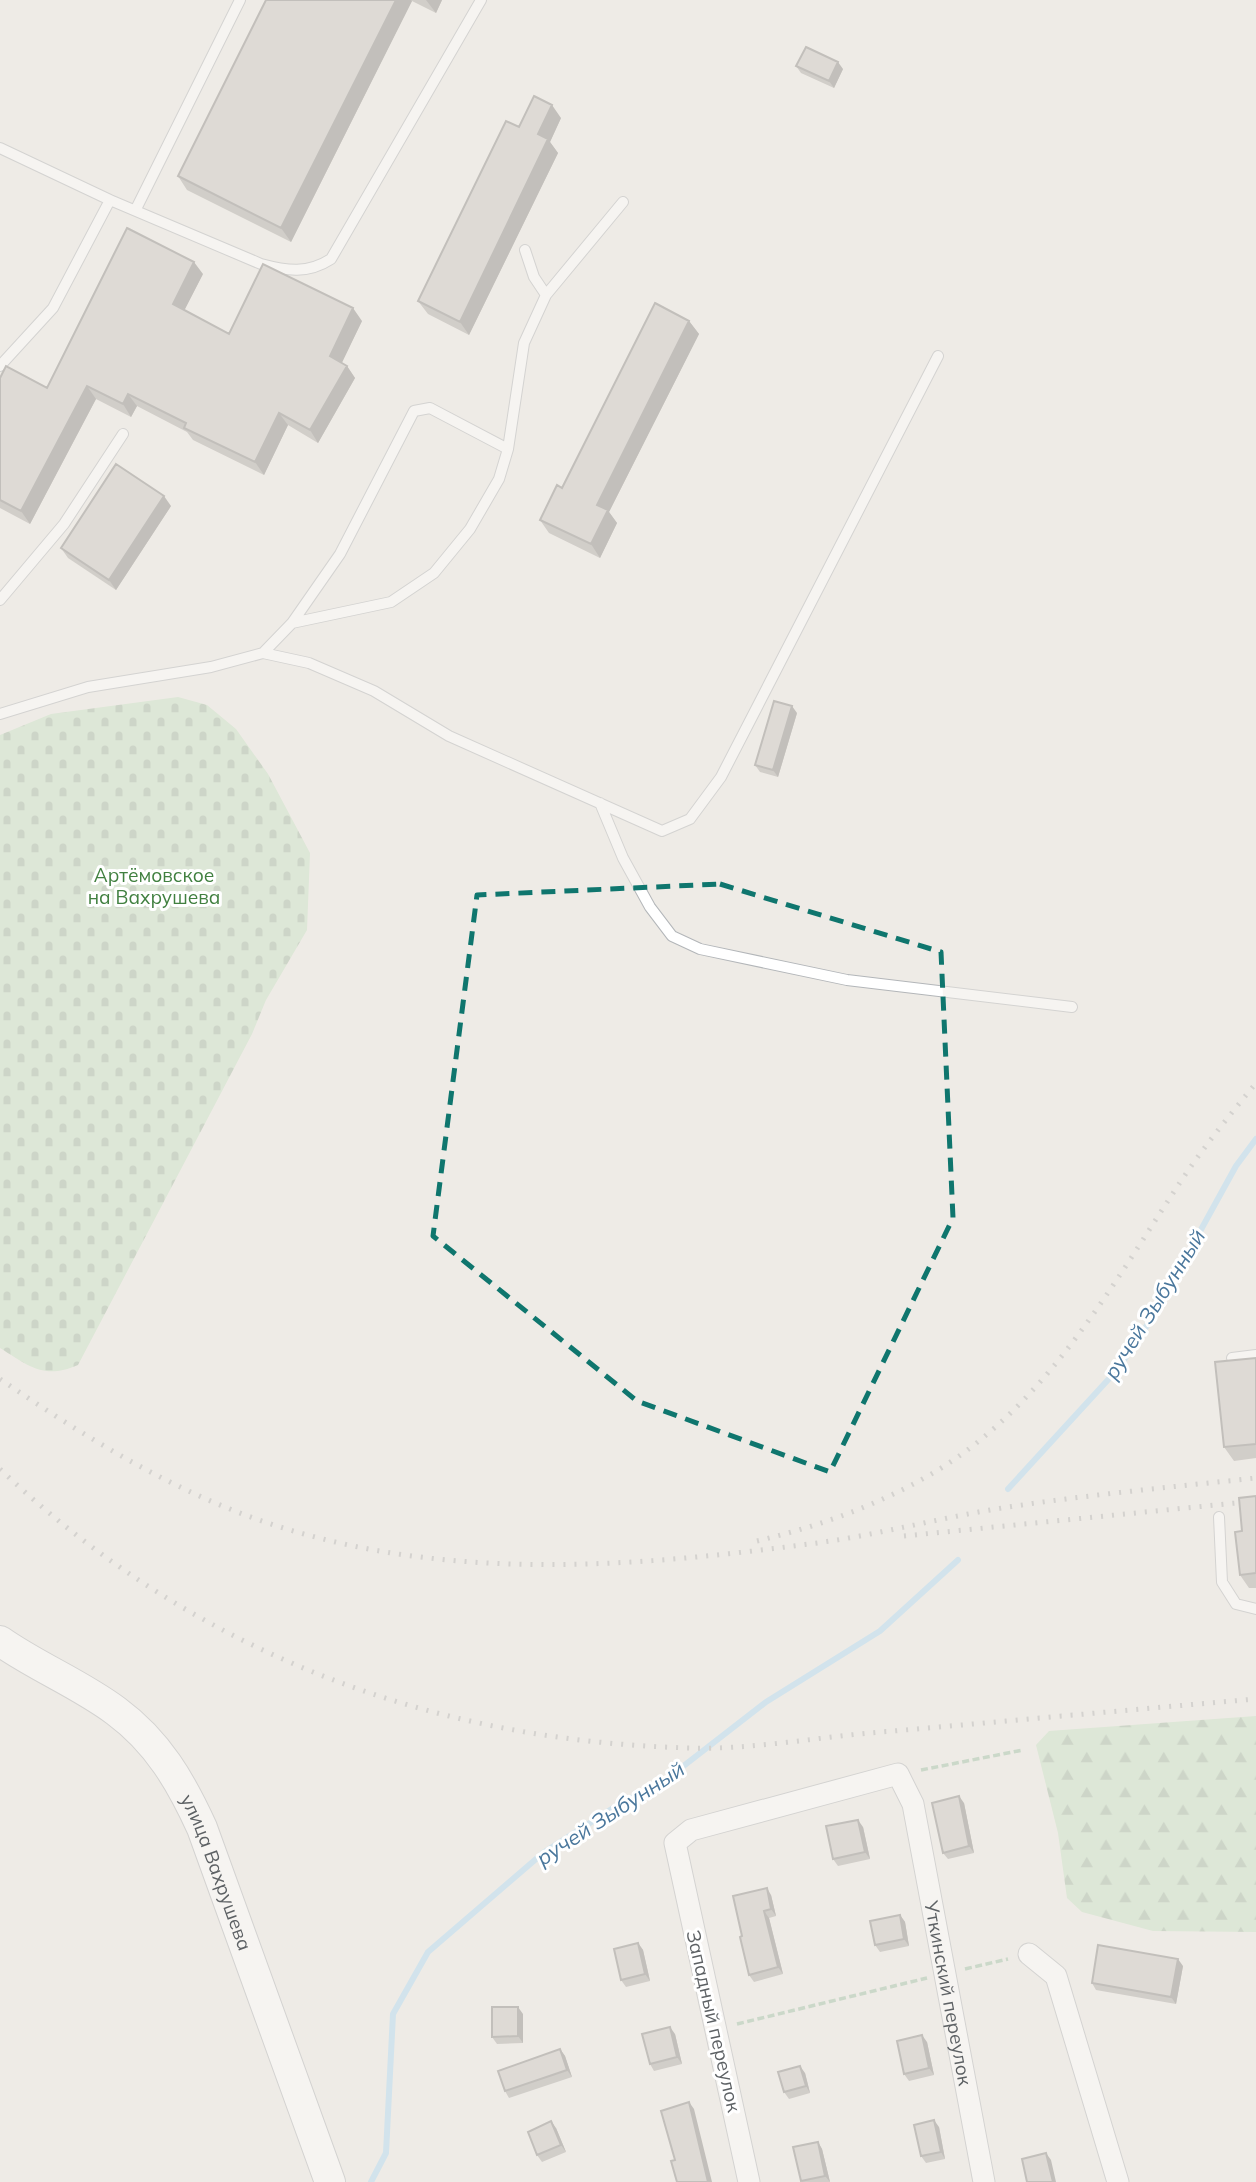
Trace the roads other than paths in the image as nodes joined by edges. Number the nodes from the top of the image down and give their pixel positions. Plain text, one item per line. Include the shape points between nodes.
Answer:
1 (240, 0) edge
2 (481, 0) edge
3 (0, 148) edge
4 (110, 200) junction
5 (623, 202) dead end
6 (136, 209) junction
7 (525, 250) dead end
8 (546, 295) junction
9 (938, 356) dead end
10 (0, 366) edge
11 (123, 434) dead end
12 (508, 449) junction
13 (0, 600) edge
14 (292, 623) junction
15 (263, 653) junction
16 (0, 714) edge
17 (600, 803) junction
18 (1072, 1007) dead end
19 (1256, 1355) edge
20 (1232, 1358) edge
21 (1219, 1517) dead end
22 (1256, 1609) edge
23 (0, 1642) edge
24 (677, 1861) joint
25 (1029, 1954) road end
26 (330, 2182) edge
27 (749, 2182) edge
28 (984, 2182) edge
29 (1118, 2182) edge

1 - 6 lane
2 - 6 lane via 331,259 315,270 283,270 261,264
3 - 4 lane
4 - 6 lane
4 - 10 lane via 53,307
5 - 8 lane
7 - 8 lane
8 - 12 lane via 524,343
9 - 17 lane via 721,777 690,819 662,831
11 - 13 lane via 64,524
12 - 14 lane via 499,479 470,529 435,573 391,602
12 - 14 lane via 430,408 414,411 340,554
14 - 15 lane
15 - 16 lane via 211,667 88,687
15 - 17 lane via 309,663 374,691 449,736
17 - 18 lane via 650,907 672,936 700,949 847,980
19 - 20 lane
21 - 22 lane via 1222,1583 1236,1604
23 - 26 main road, улица Вахрушева via 116,1711 149,1740 178,1777 202,1828
24 - 27 street, Западный переулок
24 - 28 street, Уткинский переулок via 675,1843 691,1830 898,1774 913,1804
25 - 29 street via 1056,1976

